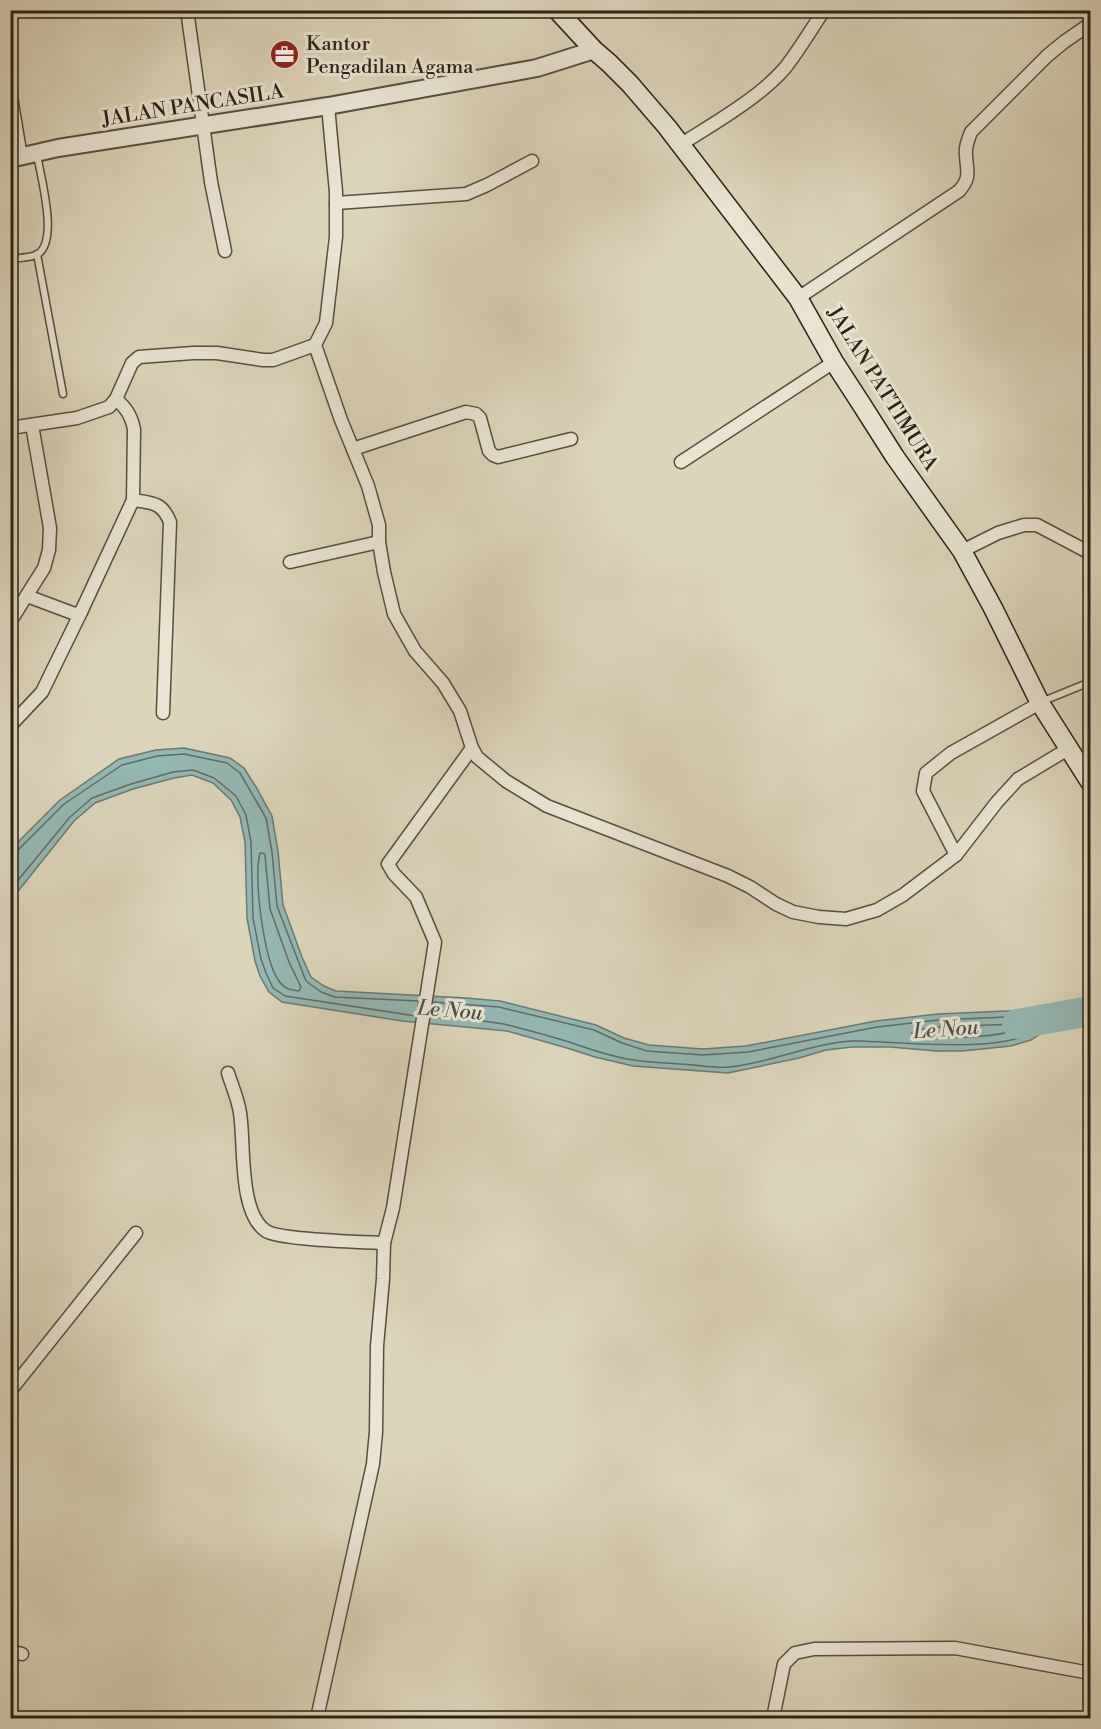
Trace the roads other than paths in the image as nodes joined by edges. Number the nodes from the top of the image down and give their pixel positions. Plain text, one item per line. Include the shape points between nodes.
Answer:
1 (187, 10) edge
2 (557, 10) edge
3 (824, 10) edge
4 (1090, 24) edge
5 (594, 50) junction
6 (10, 91) edge
7 (328, 106) junction
8 (203, 126) junction
9 (680, 145) junction
10 (23, 156) edge
11 (532, 161) dead end
12 (336, 203) junction
13 (225, 250) dead end
14 (37, 254) junction
15 (10, 259) edge
16 (798, 298) junction
17 (315, 345) junction
18 (834, 362) junction
19 (63, 394) dead end
20 (116, 399) junction
21 (33, 425) junction
22 (10, 428) edge
23 (571, 439) dead end
24 (353, 449) junction
25 (681, 462) dead end
26 (133, 500) junction
27 (379, 542) junction
28 (962, 551) junction
29 (1090, 553) edge
30 (290, 562) dead end
31 (27, 596) junction
32 (81, 612) junction
33 (10, 622) edge
34 (1090, 682) edge
35 (1040, 703) junction
36 (163, 712) dead end
37 (10, 726) edge
38 (472, 748) junction
39 (1068, 749) junction
40 (1090, 782) edge
41 (956, 855) junction
42 (228, 1073) dead end
43 (136, 1233) dead end
44 (384, 1243) junction
45 (10, 1390) edge
46 (1090, 1673) edge
47 (317, 1719) edge
48 (772, 1719) edge

1 - 8 street
2 - 5 main road, JALAN PATTIMURA
3 - 9 street via 774,79
4 - 16 street via 1047,56 971,132 966,148 969,171 959,191
5 - 7 street, JALAN PANCASILA via 537,68
5 - 9 main road, JALAN PATTIMURA via 630,84
6 - 10 street
7 - 8 street, JALAN PANCASILA
7 - 12 street
8 - 10 street, JALAN PANCASILA
8 - 13 street
9 - 16 main road, JALAN PATTIMURA
10 - 14 lane via 48,226 47,240
11 - 12 street via 465,194
12 - 17 street via 326,323
14 - 15 lane
14 - 19 lane
16 - 18 main road, JALAN PATTIMURA
17 - 20 street via 273,360 217,353 139,357 132,363
17 - 24 street
18 - 25 street
18 - 28 main road, JALAN PATTIMURA
20 - 21 street via 109,407 77,418
20 - 26 street via 127,410 134,429
21 - 22 street
21 - 31 street via 50,528 44,568
23 - 24 street via 493,455 480,418 466,412
24 - 27 street via 379,525
26 - 32 street
26 - 36 street via 158,504 166,510 170,522
27 - 30 street
27 - 38 street via 394,614 415,651 443,683 460,711
28 - 29 street via 998,533 1037,525
28 - 35 main road, JALAN PATTIMURA
31 - 32 street via 75,614
31 - 33 street
32 - 37 street via 42,692
34 - 35 lane
35 - 39 main road, JALAN PATTIMURA
35 - 41 street via 951,753 926,773 923,791
38 - 41 street via 506,781 547,806 728,876 793,912 846,920 877,910
38 - 44 street via 388,864 416,897 435,942 393,1208
39 - 40 main road, JALAN PATTIMURA
39 - 41 street via 1018,779
42 - 44 street via 240,1111 247,1195 253,1216 266,1231 283,1236
43 - 45 street
44 - 47 street via 373,1464
46 - 48 street via 955,1648 814,1649 795,1653 784,1664

